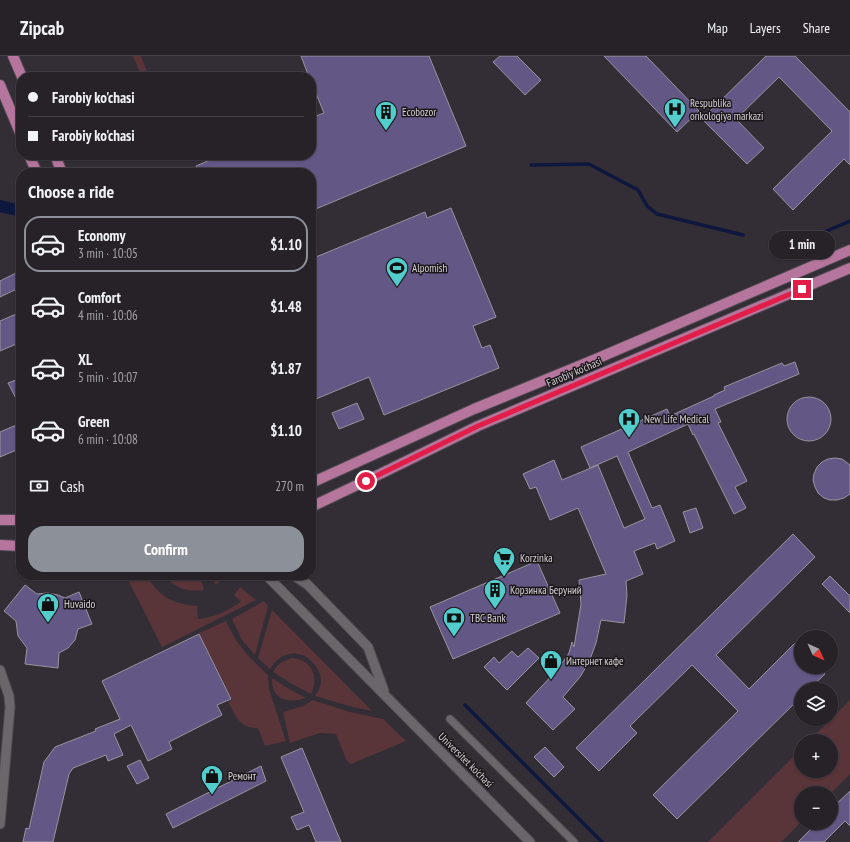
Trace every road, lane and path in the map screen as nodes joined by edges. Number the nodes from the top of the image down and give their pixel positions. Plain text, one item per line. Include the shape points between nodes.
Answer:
1 (13, 56) edge
2 (20, 72) edge
3 (0, 85) edge
4 (16, 123) edge
5 (850, 250) edge
6 (850, 268) edge
7 (332, 473) junction
8 (316, 475) edge
9 (316, 481) edge
10 (316, 505) edge
11 (0, 520) edge
12 (16, 520) edge
13 (0, 545) edge
14 (16, 546) edge
15 (271, 580) edge
16 (301, 580) edge
17 (305, 580) edge
18 (307, 584) junction
19 (0, 670) edge
20 (384, 694) junction
21 (450, 719) dead end
22 (0, 824) edge
23 (530, 842) edge
24 (574, 842) edge

1 - 2 main road
3 - 4 main road
5 - 7 main road, Farobiy ko'chasi via 474,409
6 - 10 main road, Farobiy ko'chasi via 478,426
7 - 8 main road
7 - 9 main road, Farobiy ko'chasi
11 - 12 main road
13 - 14 main road
15 - 20 street, Universitet ko'chasi
16 - 18 street, Universitet ko'chasi
17 - 18 street
18 - 20 street, Universitet ko'chasi via 368,647
19 - 22 street via 10,707
20 - 23 street, Universitet ko'chasi
21 - 24 street, Universitet ko'chasi

